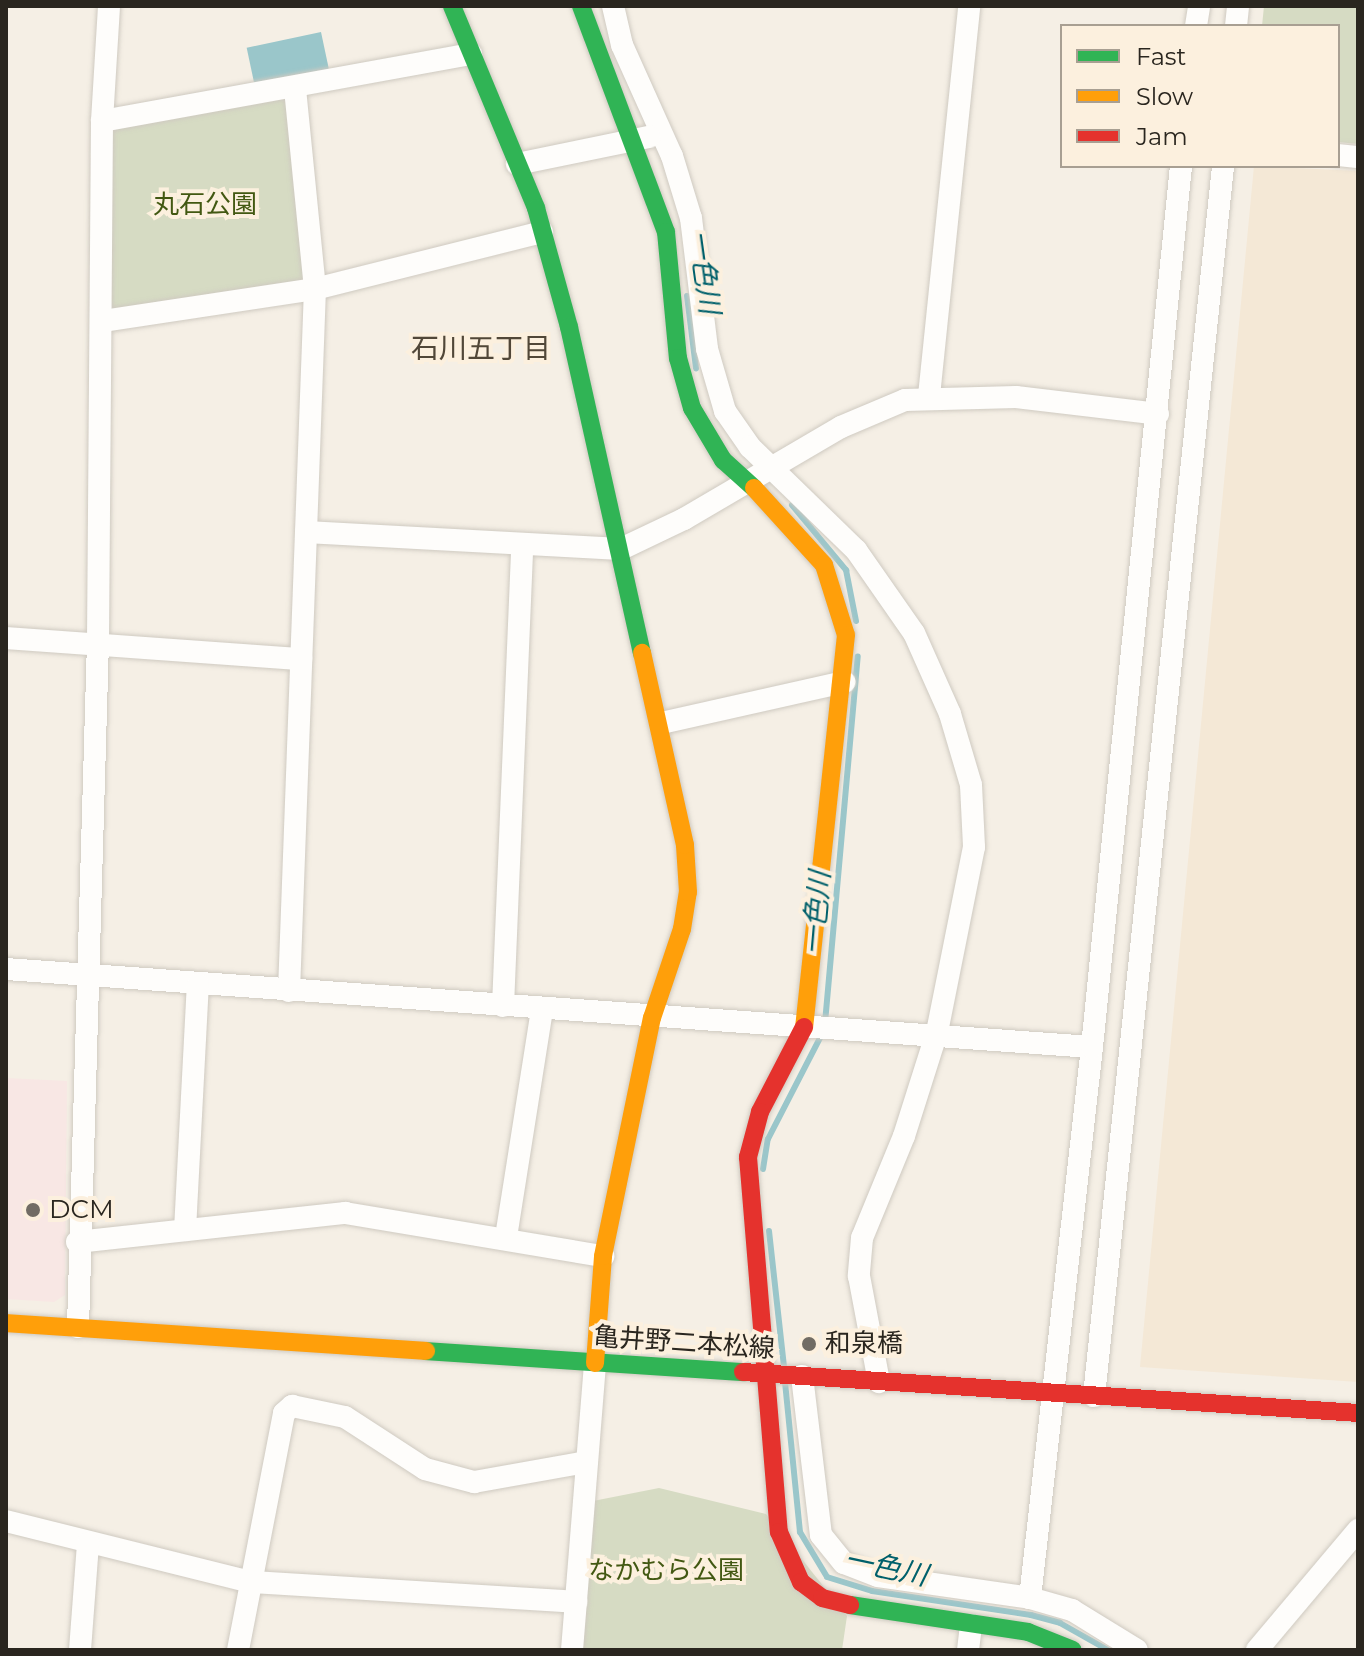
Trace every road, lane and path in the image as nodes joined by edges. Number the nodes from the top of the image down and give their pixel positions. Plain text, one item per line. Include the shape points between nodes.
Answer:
1 (109, 6) edge
2 (452, 6) edge
3 (581, 6) edge
4 (613, 6) edge
5 (969, 6) edge
6 (471, 54) junction
7 (295, 88) junction
8 (102, 121) junction
9 (662, 134) junction
10 (633, 141) junction
11 (517, 164) junction
12 (1181, 168) edge
13 (1223, 168) edge
14 (542, 232) junction
15 (315, 289) junction
16 (103, 321) junction
17 (929, 396) junction
18 (1158, 414) junction
19 (771, 468) junction
20 (746, 483) junction
21 (306, 532) junction
22 (522, 545) junction
23 (621, 549) junction
24 (6, 638) edge
25 (98, 641) junction
26 (301, 659) junction
27 (844, 682) junction
28 (661, 723) junction
29 (6, 969) edge
30 (87, 975) junction
31 (198, 984) junction
32 (289, 991) junction
33 (503, 1006) junction
34 (542, 1009) junction
35 (652, 1018) junction
36 (817, 1024) junction
37 (937, 1032) junction
38 (1092, 1047) junction
39 (185, 1230) junction
40 (506, 1237) junction
41 (77, 1242) junction
42 (603, 1256) junction
43 (6, 1323) edge
44 (78, 1327) junction
45 (595, 1363) junction
46 (771, 1374) junction
47 (799, 1376) junction
48 (879, 1382) junction
49 (1053, 1393) junction
50 (1094, 1396) junction
51 (1358, 1413) edge
52 (586, 1462) junction
53 (6, 1521) edge
54 (1358, 1530) edge
55 (88, 1543) junction
56 (251, 1582) junction
57 (1030, 1598) junction
58 (576, 1602) junction
59 (971, 1625) junction
60 (80, 1650) edge
61 (238, 1650) edge
62 (572, 1650) edge
63 (968, 1650) edge
64 (1073, 1650) edge
65 (1137, 1650) edge
66 (1257, 1650) edge

1 - 8 street
2 - 6 street
3 - 10 street
4 - 9 street via 622,45
5 - 17 street
6 - 7 street
6 - 11 street
7 - 8 street
7 - 15 street
8 - 16 street
9 - 10 street
9 - 19 street via 691,218 716,391 736,429
10 - 11 street
10 - 20 street via 666,232 683,382 705,435
11 - 14 street
12 - 18 street
13 - 50 street
14 - 15 street
14 - 23 street
15 - 16 street
15 - 21 street
16 - 25 street
17 - 18 street via 1016,397
17 - 19 street via 882,407
18 - 38 street
19 - 20 street
19 - 37 street via 826,517 886,590 930,665 964,753 976,815 974,847
20 - 23 street
20 - 27 street via 824,565 846,635
21 - 22 street
21 - 26 street
22 - 23 street
22 - 33 street
23 - 28 street
24 - 25 street
25 - 26 street
25 - 30 street
26 - 32 street
27 - 28 street
27 - 36 street
28 - 35 street via 685,845 688,892 682,929
29 - 30 street
30 - 31 street
30 - 41 street
31 - 32 street
31 - 39 street
32 - 33 street
33 - 34 street
34 - 35 street
34 - 40 street
35 - 36 street
35 - 42 street
36 - 37 street
36 - 46 street via 760,1112 748,1157
37 - 38 street
37 - 48 street via 908,1125 862,1238 859,1276
38 - 49 street
39 - 40 street via 345,1213
39 - 41 street
40 - 42 street
41 - 44 street
42 - 45 street
43 - 44 street, 亀井野二本松線
44 - 45 street, 亀井野二本松線
45 - 46 street, 亀井野二本松線
45 - 52 street
46 - 47 street, 亀井野二本松線
46 - 59 street via 779,1532 801,1582 847,1607
47 - 48 street, 亀井野二本松線
47 - 57 street via 815,1505 821,1535 833,1553 863,1572
48 - 49 street, 亀井野二本松線
49 - 50 street, 亀井野二本松線
49 - 57 street
50 - 51 street, 亀井野二本松線
52 - 56 street via 474,1482 425,1469 345,1417 292,1406 284,1413
52 - 58 street
53 - 55 street
54 - 66 street
55 - 56 street
55 - 60 street
56 - 58 street
56 - 61 street
57 - 65 street via 1072,1610
58 - 62 street
59 - 63 street
59 - 64 street via 1028,1632

